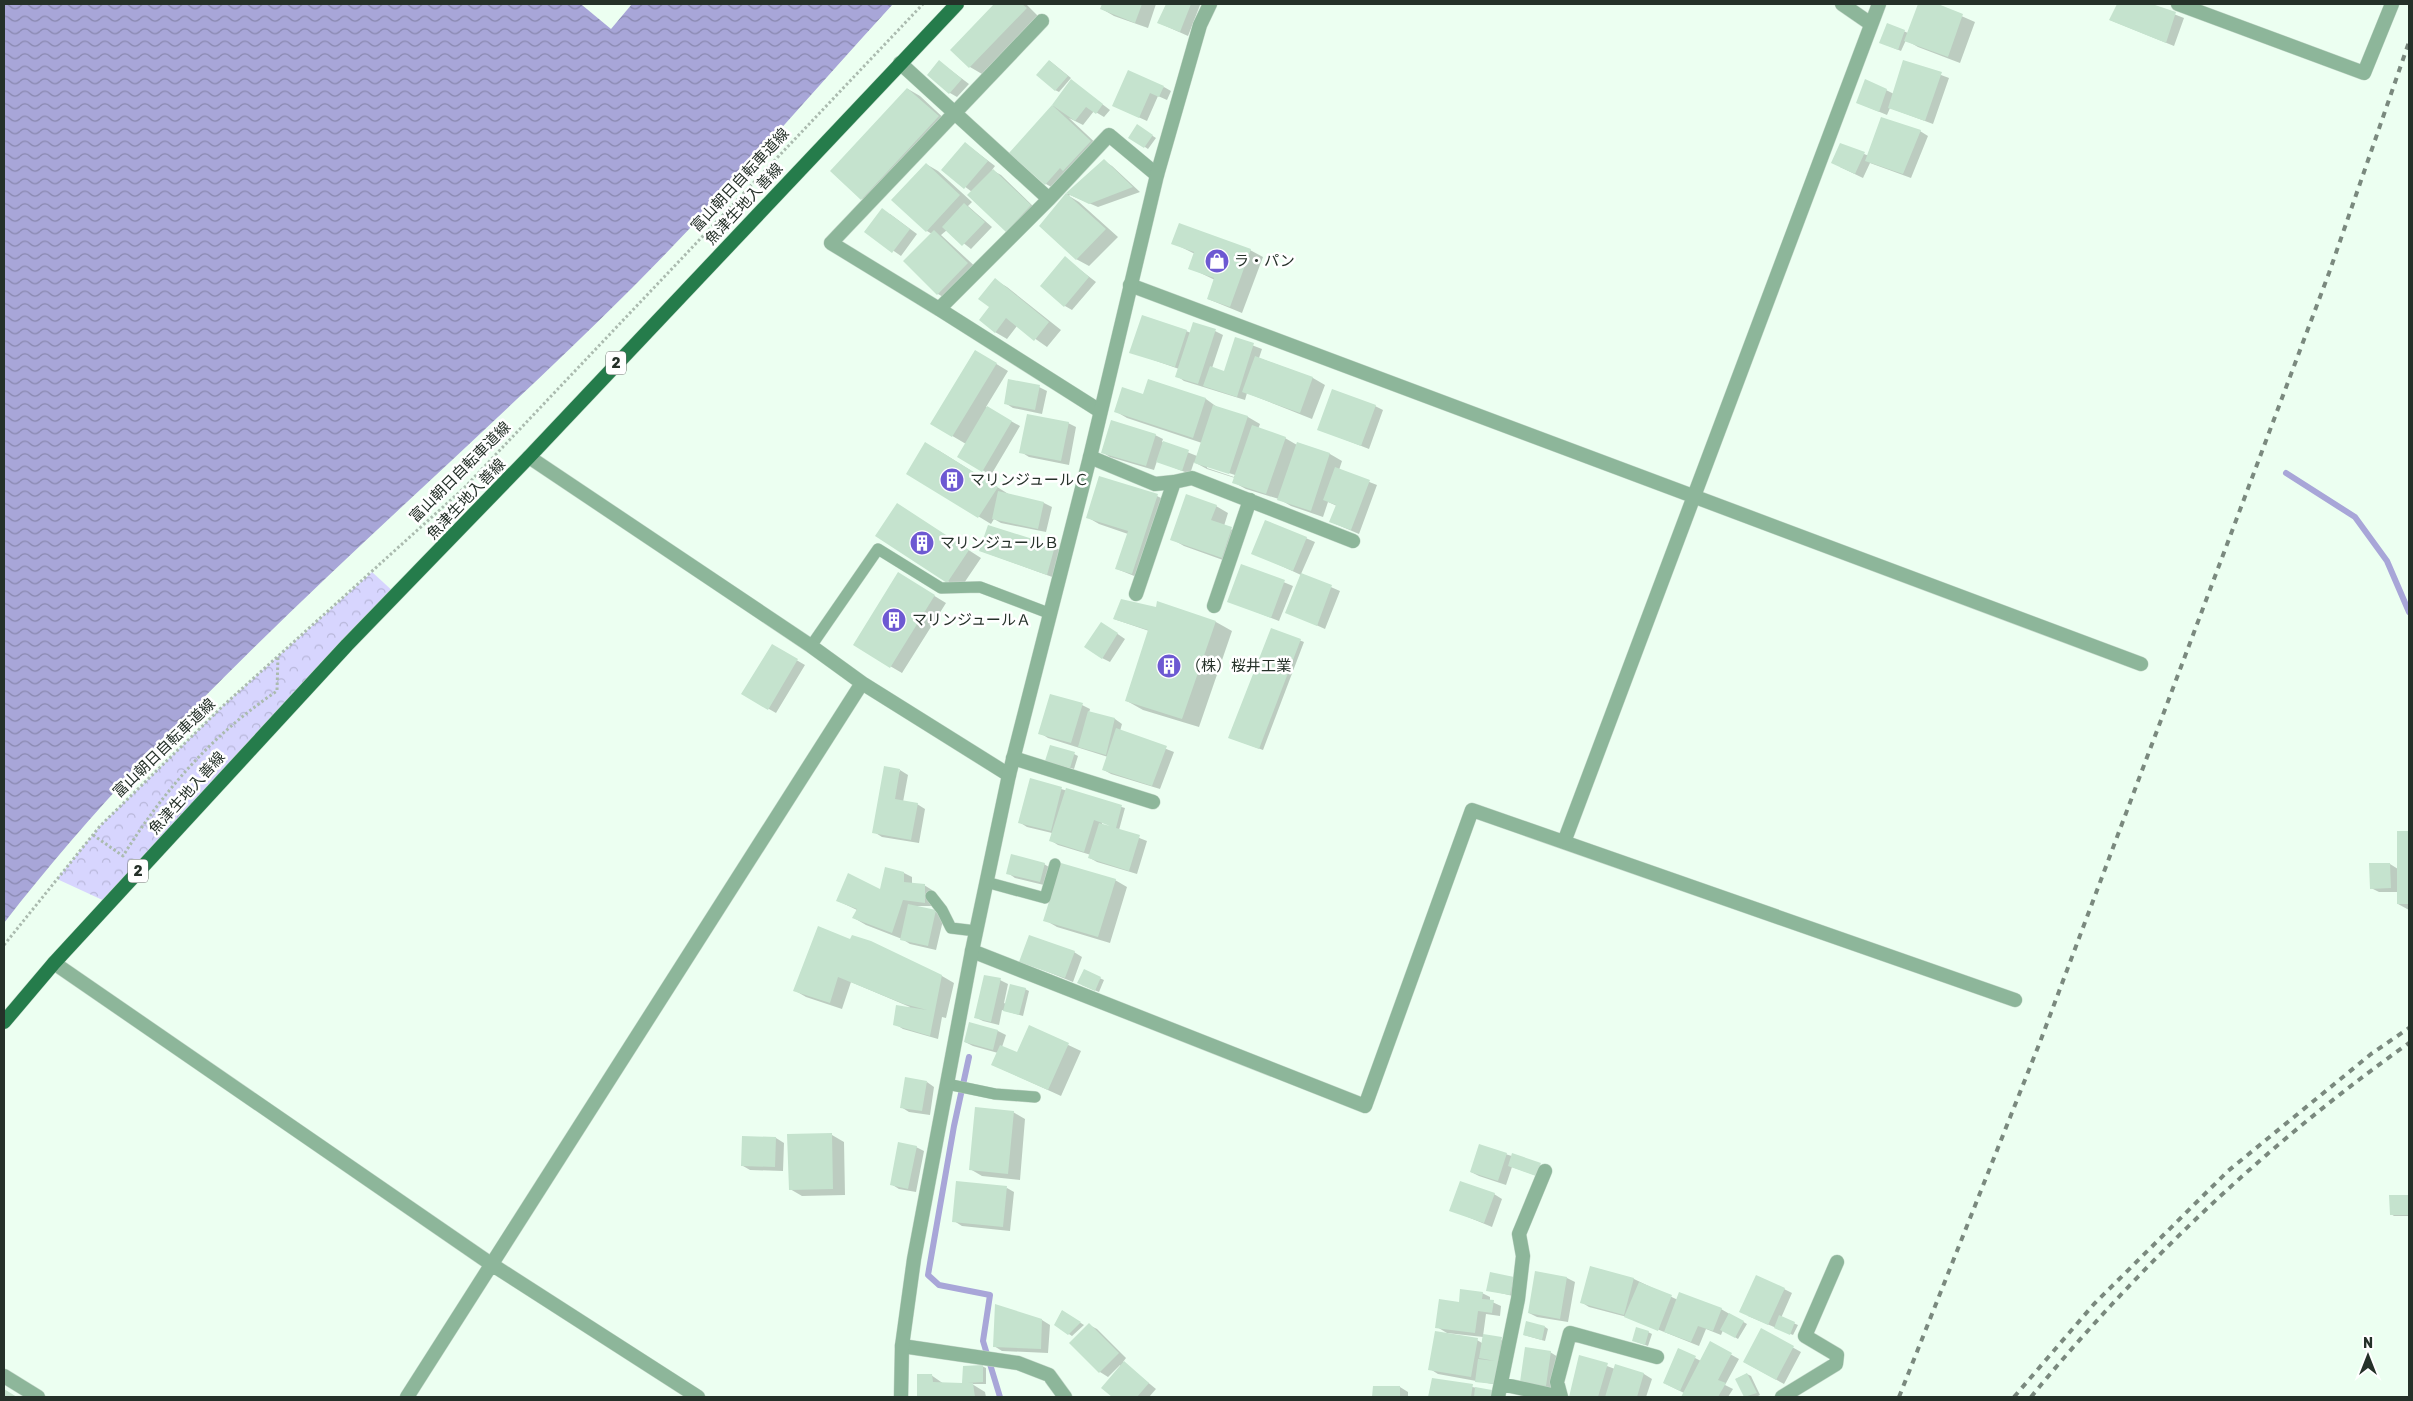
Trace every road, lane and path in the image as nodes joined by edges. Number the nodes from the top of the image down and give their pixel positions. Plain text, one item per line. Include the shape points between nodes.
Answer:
1 (923, 4) edge
2 (957, 4) edge
3 (1210, 4) edge
4 (1842, 4) edge
5 (1879, 4) edge
6 (2178, 4) edge
7 (2392, 4) edge
8 (1042, 21) dead end
9 (1871, 24) junction
10 (900, 63) junction
11 (955, 114) junction
12 (1157, 175) junction
13 (1049, 199) junction
14 (1130, 285) junction
15 (939, 309) junction
16 (1100, 411) junction
17 (529, 457) junction
18 (1090, 457) junction
19 (1174, 482) junction
20 (1695, 498) junction
21 (1250, 500) junction
22 (1353, 541) dead end
23 (1136, 594) dead end
24 (1214, 606) dead end
25 (1051, 614) junction
26 (811, 646) junction
27 (278, 656) junction
28 (2141, 664) dead end
29 (862, 683) junction
30 (1013, 758) junction
31 (1009, 775) junction
32 (1153, 802) dead end
33 (93, 835) junction
34 (1564, 842) junction
35 (1055, 864) dead end
36 (986, 882) junction
37 (931, 896) dead end
38 (976, 931) junction
39 (4, 945) edge
40 (972, 951) junction
41 (54, 963) junction
42 (2015, 1000) dead end
43 (4, 1022) edge
44 (947, 1084) junction
45 (1035, 1097) dead end
46 (1545, 1171) dead end
47 (1837, 1262) dead end
48 (490, 1264) junction
49 (902, 1346) junction
50 (1657, 1357) dead end
51 (4, 1376) edge
52 (1500, 1390) edge
53 (38, 1397) edge
54 (407, 1397) edge
55 (698, 1397) edge
56 (901, 1397) edge
57 (1065, 1397) edge
58 (1561, 1397) edge
59 (1782, 1397) edge

1 - 27 path, 富山朝日自転車道線 via 464,488
2 - 10 main road, 魚津生地入善線 / 2
3 - 12 street via 1200,25
4 - 9 street
5 - 9 street
6 - 7 street via 2364,73
8 - 11 street
9 - 20 street
10 - 11 street
10 - 17 main road, 魚津生地入善線 / 2
11 - 13 street
11 - 15 street via 831,243
12 - 13 street via 1110,135
12 - 14 street
13 - 15 street
14 - 16 street
14 - 20 street
15 - 16 street
16 - 18 street
17 - 26 street
17 - 41 main road, 魚津生地入善線 / 2 via 347,645
18 - 19 street via 1155,484
18 - 25 street
19 - 21 street via 1192,478
19 - 23 street
20 - 28 street
20 - 34 street
21 - 22 street
21 - 24 street
25 - 26 lane via 980,587 941,588 878,549
25 - 30 street
26 - 29 street
27 - 33 path, 富山朝日自転車道線
27 - 33 path via 277,691 248,711 189,765 147,817 124,856
29 - 31 street
29 - 48 street
30 - 31 street
30 - 32 street
31 - 36 street
33 - 39 path, 富山朝日自転車道線
34 - 40 street via 1472,810 1365,1106
34 - 42 street
35 - 36 lane via 1045,898
36 - 38 street
37 - 38 lane via 951,928
38 - 40 street
40 - 44 street
41 - 43 main road, 魚津生地入善線 / 2
41 - 48 street
44 - 45 lane via 995,1094
44 - 49 street via 914,1259
46 - 52 street via 1519,1234 1522,1256 1518,1299
47 - 59 street via 1805,1336 1837,1355 1836,1364
48 - 54 street
48 - 55 street
49 - 56 street
49 - 57 street via 1018,1363 1049,1375
50 - 58 street via 1570,1334 1558,1382
51 - 53 street
52 - 58 street

